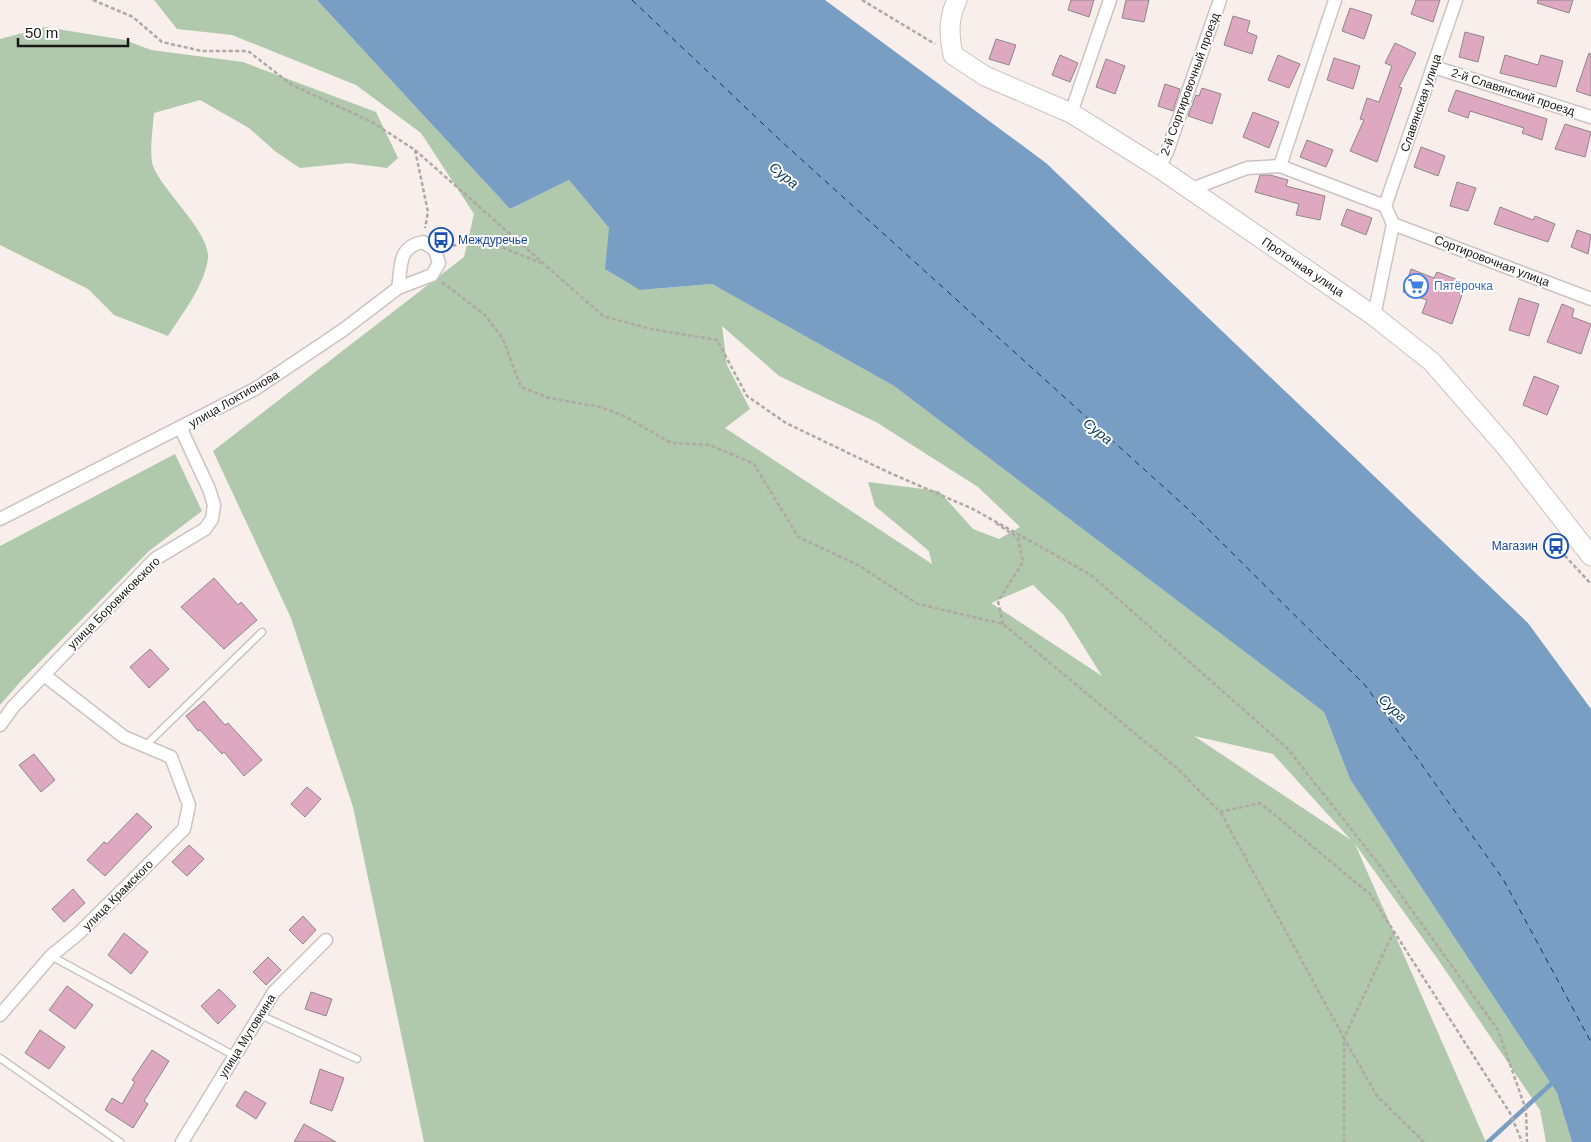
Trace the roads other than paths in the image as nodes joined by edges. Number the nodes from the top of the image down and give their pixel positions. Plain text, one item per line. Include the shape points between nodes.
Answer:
1 (957, 0) edge
2 (1110, 0) edge
3 (1220, 0) edge
4 (1335, 0) edge
5 (1456, 0) edge
6 (1434, 67) junction
7 (1071, 113) junction
8 (1591, 117) edge
9 (1280, 166) junction
10 (1159, 168) junction
11 (1189, 190) junction
12 (1385, 206) junction
13 (1393, 224) junction
14 (398, 288) junction
15 (1591, 299) edge
16 (1374, 316) junction
17 (181, 429) junction
18 (0, 519) edge
19 (1591, 556) edge
20 (262, 632) dead end
21 (44, 675) junction
22 (0, 725) edge
23 (145, 746) junction
24 (326, 940) dead end
25 (51, 956) junction
26 (0, 1015) edge
27 (260, 1015) junction
28 (235, 1056) junction
29 (0, 1058) edge
30 (357, 1059) dead end
31 (120, 1142) edge
32 (182, 1142) edge

1 - 7 main road, Проточная улица via 951,12 948,34 953,55 984,76
2 - 7 street
3 - 10 street, 2-й Сортировочный проезд
4 - 9 street
5 - 6 street, Славянская улица
6 - 8 street, 2-й Славянский проезд
6 - 12 street, Славянская улица
7 - 10 main road, Проточная улица
9 - 11 street via 1247,168
9 - 12 street
10 - 11 main road, Проточная улица
11 - 16 main road, Проточная улица
12 - 13 street
13 - 15 street, Сортировочная улица
13 - 16 street
14 - 14 street, улица Локтионова via 403,252 411,245 423,242 436,251 439,262 432,275
14 - 17 street, улица Локтионова via 255,390
16 - 19 main road, Проточная улица via 1439,369 1500,440
17 - 18 street, улица Локтионова
17 - 21 street, улица Боровиковского via 209,489 214,505 212,519 205,529 155,559
20 - 23 lane
21 - 22 street, улица Боровиковского
21 - 23 street via 124,738
23 - 25 street, улица Крамского via 171,757 189,805 184,829 79,933
24 - 27 street, улица Мутовкина via 274,992
25 - 26 street, улица Крамского
25 - 28 lane
27 - 28 street, улица Мутовкина
27 - 30 lane
28 - 32 street, улица Мутовкина
29 - 31 lane

